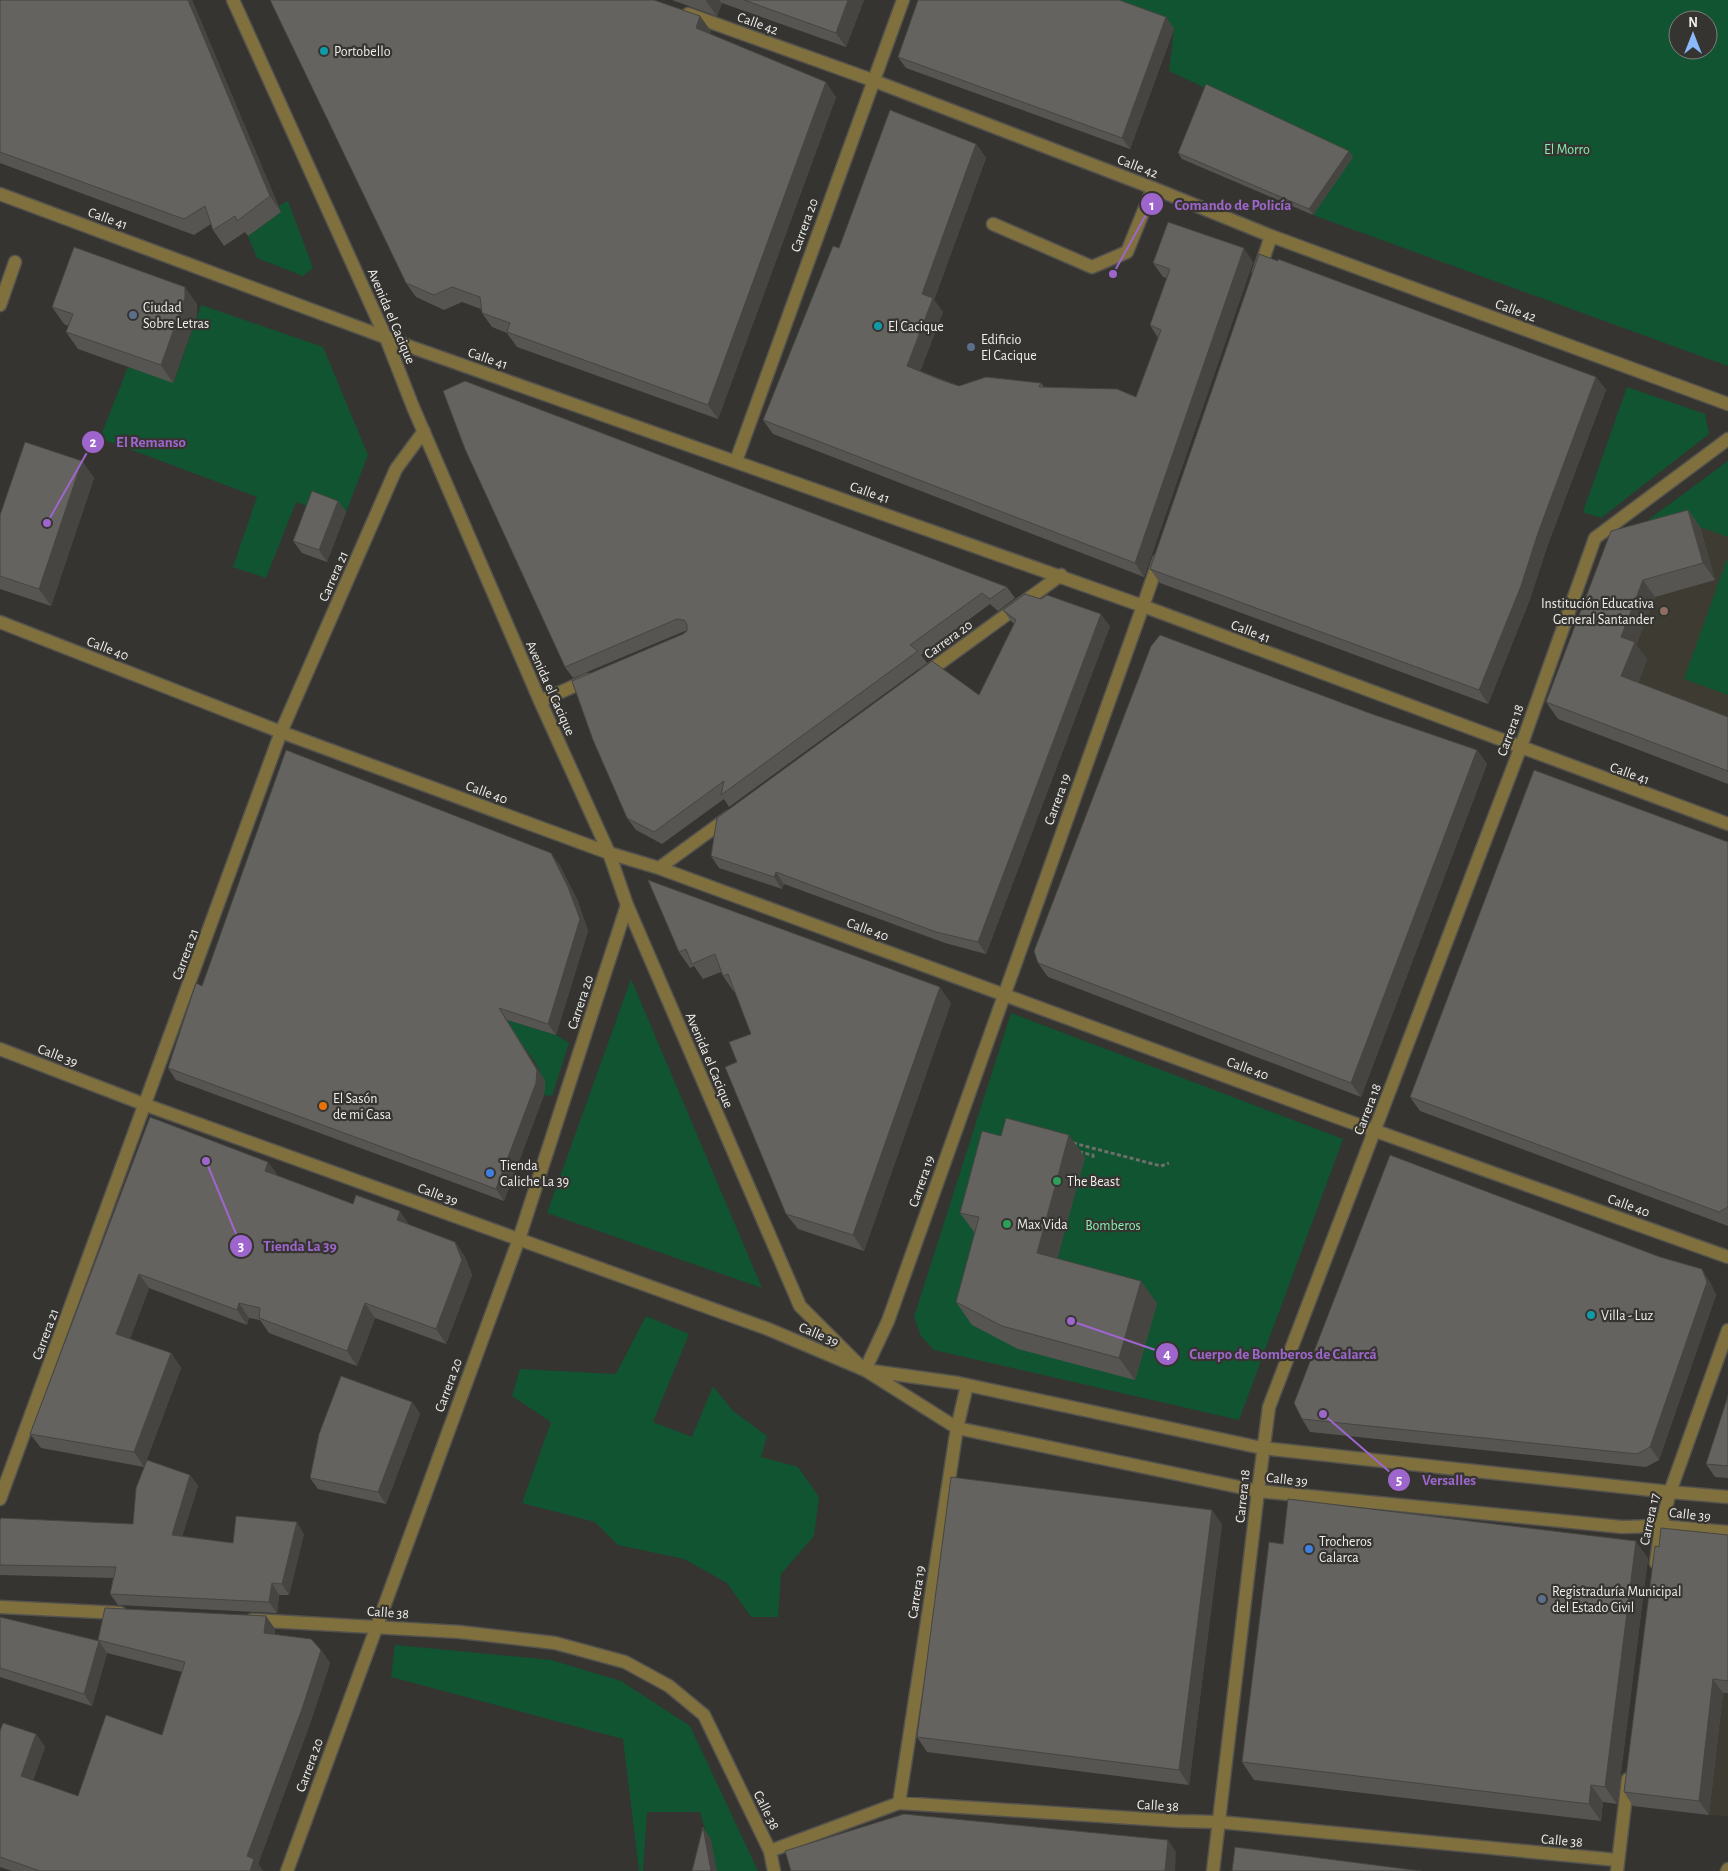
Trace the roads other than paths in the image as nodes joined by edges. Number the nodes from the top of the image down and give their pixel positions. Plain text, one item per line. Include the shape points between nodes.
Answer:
1 (233, 0) edge
2 (902, 0) edge
3 (676, 10) edge
4 (872, 80) junction
5 (1153, 188) junction
6 (0, 194) edge
7 (994, 224) dead end
8 (1271, 236) junction
9 (15, 262) dead end
10 (1255, 282) edge
11 (0, 305) edge
12 (386, 338) junction
13 (1728, 404) edge
14 (424, 432) junction
15 (1728, 439) edge
16 (736, 461) junction
17 (1162, 551) edge
18 (1061, 575) junction
19 (1143, 606) junction
20 (0, 622) edge
21 (600, 675) edge
22 (916, 681) edge
23 (540, 701) junction
24 (281, 732) junction
25 (1520, 748) junction
26 (740, 810) edge
27 (1728, 824) edge
28 (609, 853) junction
29 (660, 868) junction
30 (627, 905) junction
31 (1003, 994) junction
32 (0, 1049) edge
33 (146, 1105) junction
34 (1374, 1131) junction
35 (518, 1239) junction
36 (1728, 1256) edge
37 (1728, 1330) edge
38 (865, 1370) junction
39 (966, 1385) junction
40 (957, 1428) junction
41 (1262, 1448) junction
42 (1258, 1491) junction
43 (1670, 1492) junction
44 (1728, 1497) edge
45 (0, 1499) edge
46 (1661, 1526) junction
47 (1728, 1532) edge
48 (1654, 1574) edge
49 (0, 1607) edge
50 (128, 1614) edge
51 (237, 1619) edge
52 (375, 1626) junction
53 (1630, 1761) edge
54 (899, 1803) junction
55 (1219, 1822) junction
56 (770, 1851) junction
57 (1617, 1865) edge
58 (287, 1871) edge
59 (774, 1871) edge
60 (1214, 1871) edge

1 - 12 street, Avenida el Cacique
2 - 4 street, Carrera 20
3 - 4 street, Calle 42
4 - 5 street, Calle 42
4 - 16 street, Carrera 20
5 - 7 street via 1127,252 1092,266
5 - 8 street, Calle 42
6 - 12 street, Calle 41
8 - 10 street
8 - 13 street, Calle 42
9 - 11 street
12 - 14 street, Avenida el Cacique
12 - 16 street, Calle 41
14 - 23 street, Avenida el Cacique
14 - 24 street, Carrera 21 via 396,469
15 - 25 street, Carrera 18 via 1595,538
16 - 18 street, Calle 41
17 - 19 street, Carrera 19
18 - 19 street, Calle 41
18 - 22 street, Carrera 20
19 - 25 street, Calle 41
19 - 31 street, Carrera 19
20 - 24 street, Calle 40
21 - 23 street
23 - 28 street, Avenida el Cacique
24 - 28 street, Calle 40
24 - 33 street, Carrera 21
25 - 27 street, Calle 41
25 - 34 street, Carrera 18
26 - 29 street
28 - 29 street, Calle 40
28 - 30 street, Avenida el Cacique
29 - 31 street, Calle 40
30 - 35 street, Carrera 20
30 - 38 street, Avenida el Cacique via 800,1306
31 - 34 street, Calle 40
31 - 38 street, Carrera 19 via 888,1321
32 - 33 street, Calle 39
33 - 35 street, Calle 39
33 - 45 street, Carrera 21
34 - 36 street, Calle 40
34 - 41 street, Carrera 18 via 1270,1407
35 - 38 street, Calle 39 via 768,1329
35 - 52 street, Carrera 20
37 - 43 street, Carrera 17
38 - 39 street, Calle 39
38 - 40 street, Calle 39
39 - 40 street, Carrera 19
39 - 41 street, Calle 39
40 - 42 street, Calle 39
40 - 54 street, Carrera 19
41 - 42 street, Carrera 18
41 - 43 street, Calle 39
42 - 46 street, Calle 39 via 1622,1527
42 - 55 street, Carrera 18
43 - 44 street, Calle 39
43 - 46 street, Carrera 17
46 - 47 street, Calle 39
46 - 48 street, Carrera 17
49 - 50 street
51 - 52 street, Calle 38
52 - 56 street, Calle 38 via 555,1643 625,1662 669,1686 704,1715
52 - 58 street, Carrera 20
53 - 57 street
54 - 55 street, Calle 38
54 - 56 street, Calle 38
55 - 57 street, Calle 38
55 - 60 street, Carrera 18
56 - 59 street

